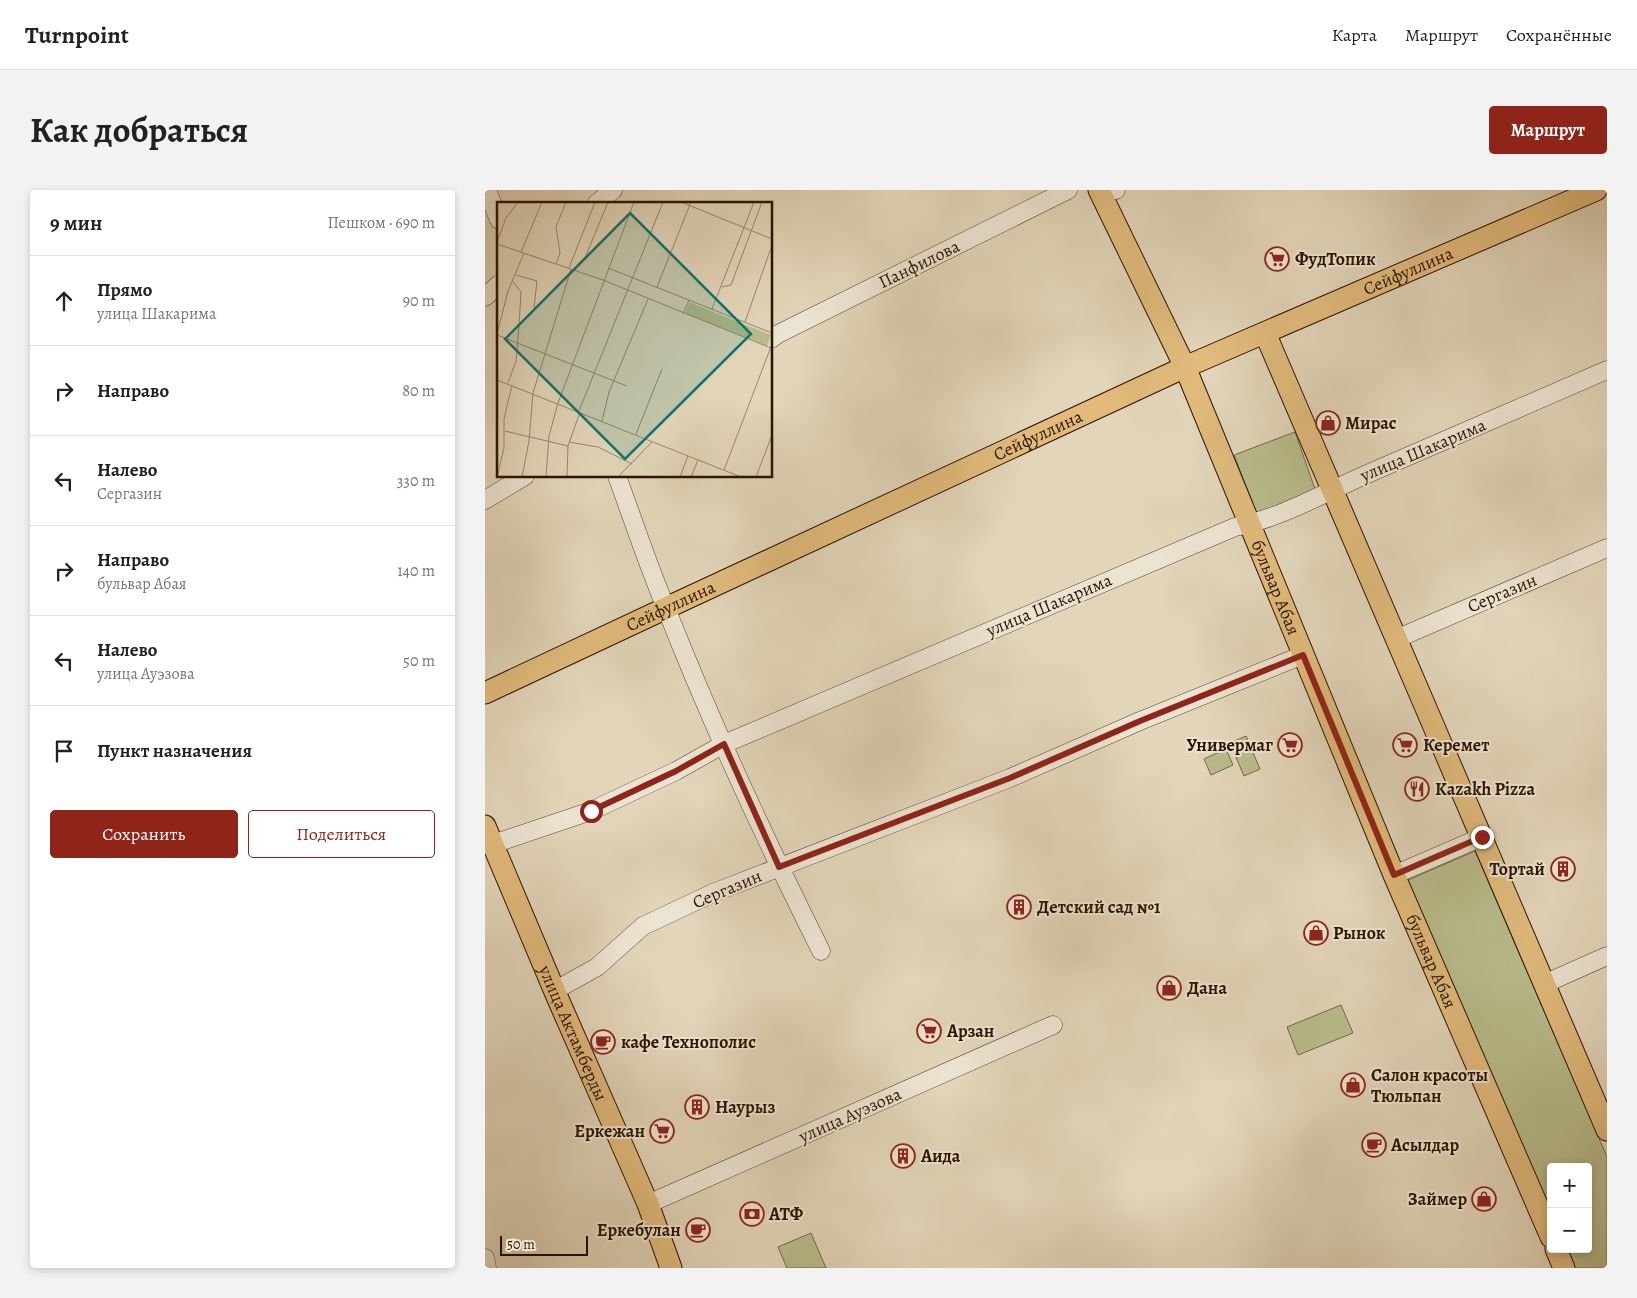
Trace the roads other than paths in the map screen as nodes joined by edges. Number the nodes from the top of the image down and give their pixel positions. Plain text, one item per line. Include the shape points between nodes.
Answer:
1 (487, 190) edge
2 (613, 190) edge
3 (1068, 190) edge
4 (1105, 190) edge
5 (1596, 190) edge
6 (599, 202) edge
7 (497, 215) edge
8 (497, 286) edge
9 (485, 297) edge
10 (1265, 333) junction
11 (773, 338) edge
12 (1185, 367) junction
13 (1607, 370) edge
14 (522, 478) edge
15 (618, 478) edge
16 (1333, 489) junction
17 (485, 500) edge
18 (1249, 524) junction
19 (1607, 548) edge
20 (665, 608) junction
21 (1396, 639) junction
22 (1303, 655) junction
23 (485, 693) edge
24 (724, 744) junction
25 (1482, 837) junction
26 (490, 846) edge
27 (779, 867) junction
28 (1394, 875) junction
29 (821, 951) dead end
30 (1607, 956) edge
31 (1544, 984) junction
32 (554, 991) junction
33 (1053, 1025) dead end
34 (1607, 1130) edge
35 (648, 1204) junction
36 (1547, 1228) edge
37 (1558, 1253) edge
38 (485, 1258) edge
39 (487, 1268) edge
40 (671, 1268) edge
41 (1564, 1268) edge

1 - 7 street
2 - 6 street
3 - 11 street, Панфилова
4 - 12 main road, бульвар Абая
5 - 10 main road, Сейфуллина
8 - 9 street
10 - 12 main road, Сейфуллина
10 - 16 main road
12 - 18 main road, бульвар Абая
12 - 20 main road, Сейфуллина
13 - 16 street, улица Шакарима
14 - 17 street
15 - 20 street
16 - 18 street, улица Шакарима via 1287,512
16 - 21 main road
18 - 22 main road, бульвар Абая
18 - 24 street, улица Шакарима via 1235,527
19 - 21 street, Сергазин
20 - 23 main road, Сейфуллина
20 - 24 street
21 - 25 main road
22 - 27 street, Сергазин via 1010,778
22 - 28 main road, бульвар Абая
24 - 26 street, улица Шакарима via 676,771 591,811
24 - 27 street
25 - 28 street
25 - 31 main road
26 - 32 main road, улица Актамберды
27 - 29 street
27 - 32 street, Сергазин via 643,926 597,967
28 - 36 main road, бульвар Абая
30 - 31 street
31 - 34 main road
32 - 35 main road, улица Актамберды
33 - 35 street, улица Ауэзова
35 - 40 main road, улица Актамберды
37 - 41 main road
38 - 39 street

